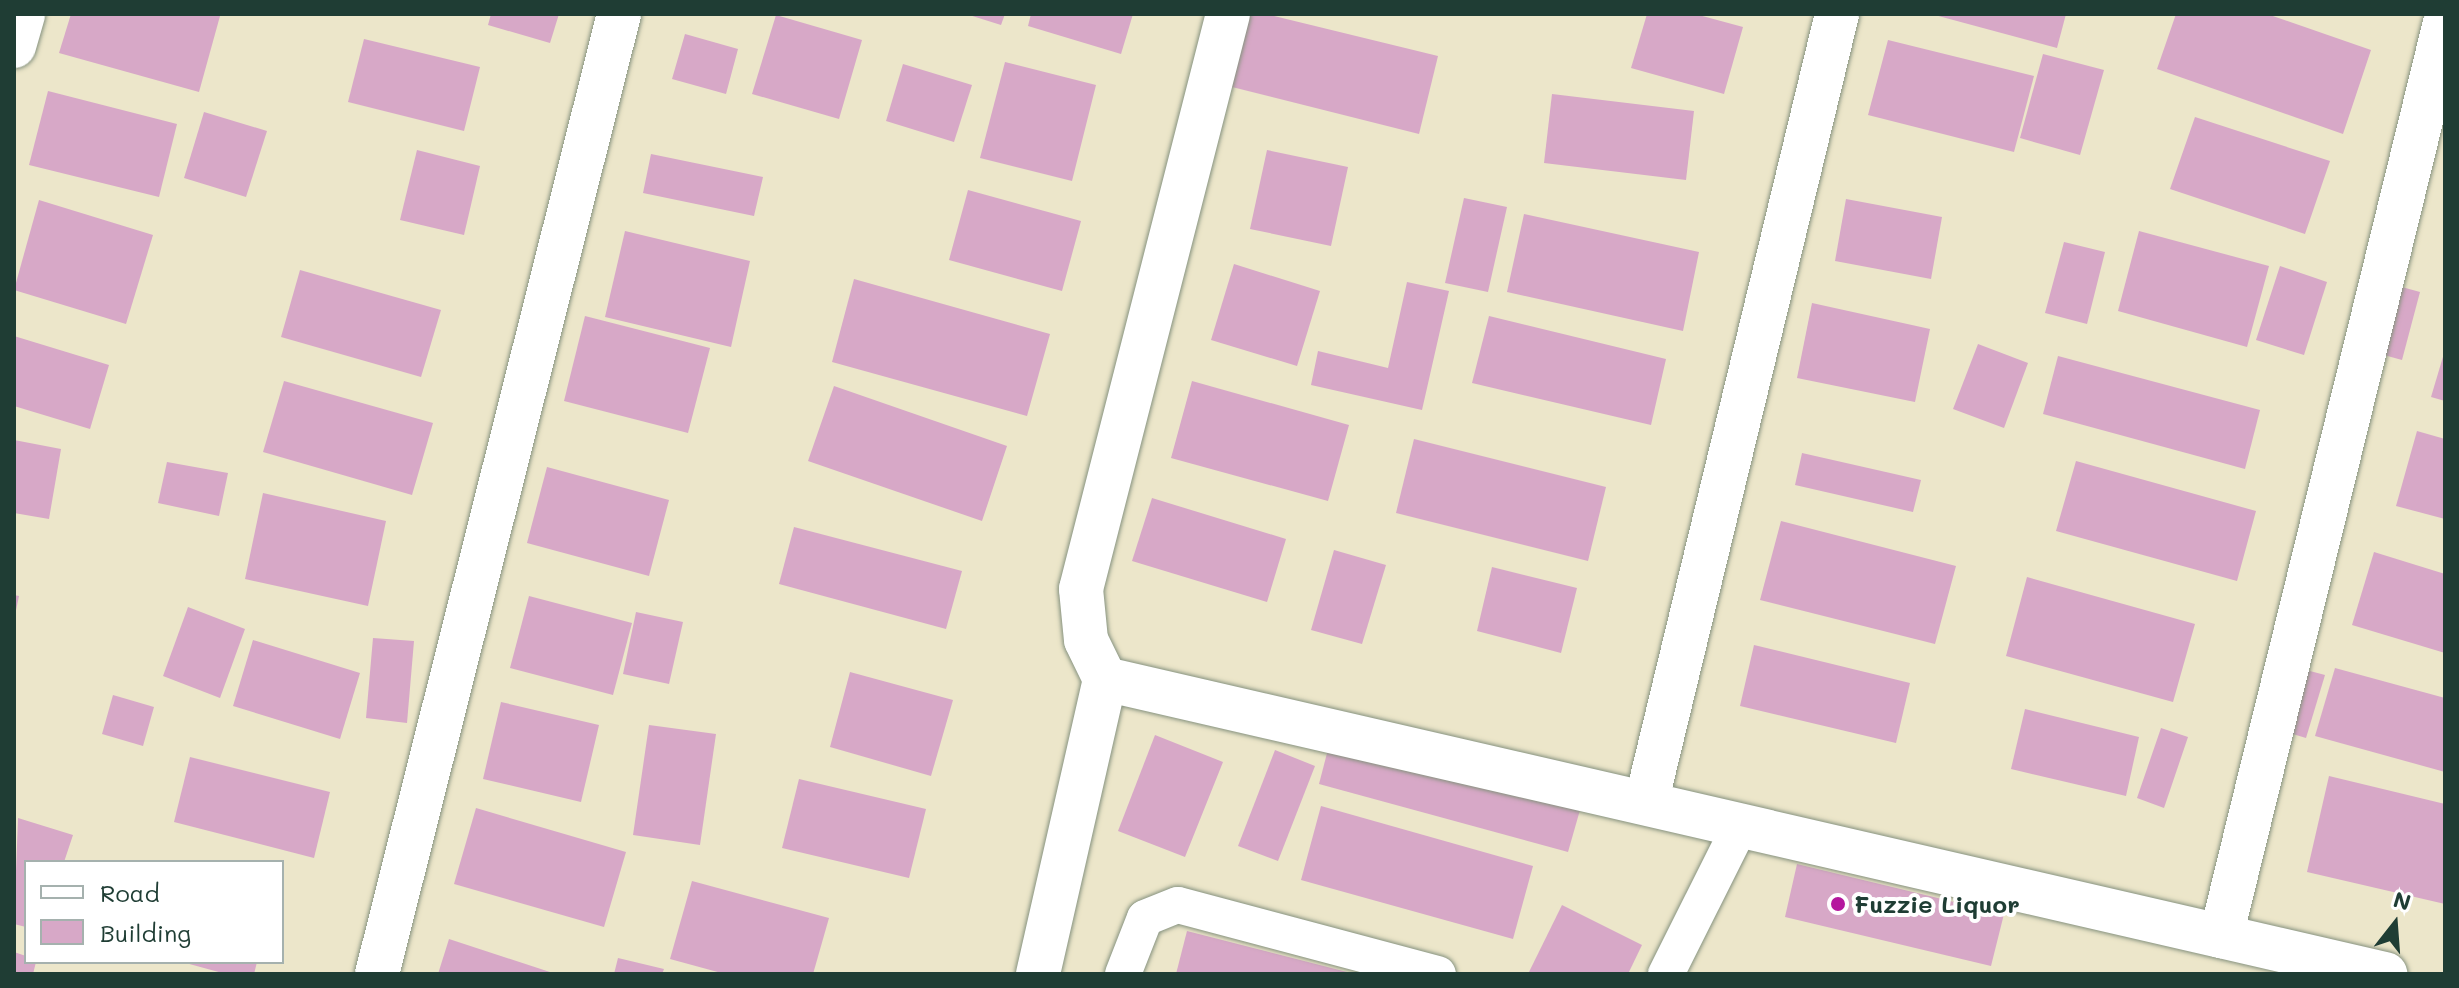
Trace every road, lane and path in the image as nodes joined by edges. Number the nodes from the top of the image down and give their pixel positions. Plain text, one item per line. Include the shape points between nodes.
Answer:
1 (23, 14) edge
2 (619, 14) edge
3 (1228, 14) edge
4 (1837, 14) edge
5 (2445, 23) edge
6 (14, 46) edge
7 (1105, 679) junction
8 (1646, 803) junction
9 (1740, 826) junction
10 (2221, 936) junction
11 (377, 974) edge
12 (1038, 974) edge
13 (1123, 974) edge
14 (1438, 974) edge
15 (1666, 974) edge
16 (2385, 974) edge

1 - 6 street
2 - 11 street
3 - 7 street via 1081,589 1086,640
4 - 8 street
5 - 10 street
7 - 8 street
7 - 12 street
8 - 9 street
9 - 10 street
9 - 15 lane
10 - 16 street
13 - 14 lane via 1145,918 1178,905

